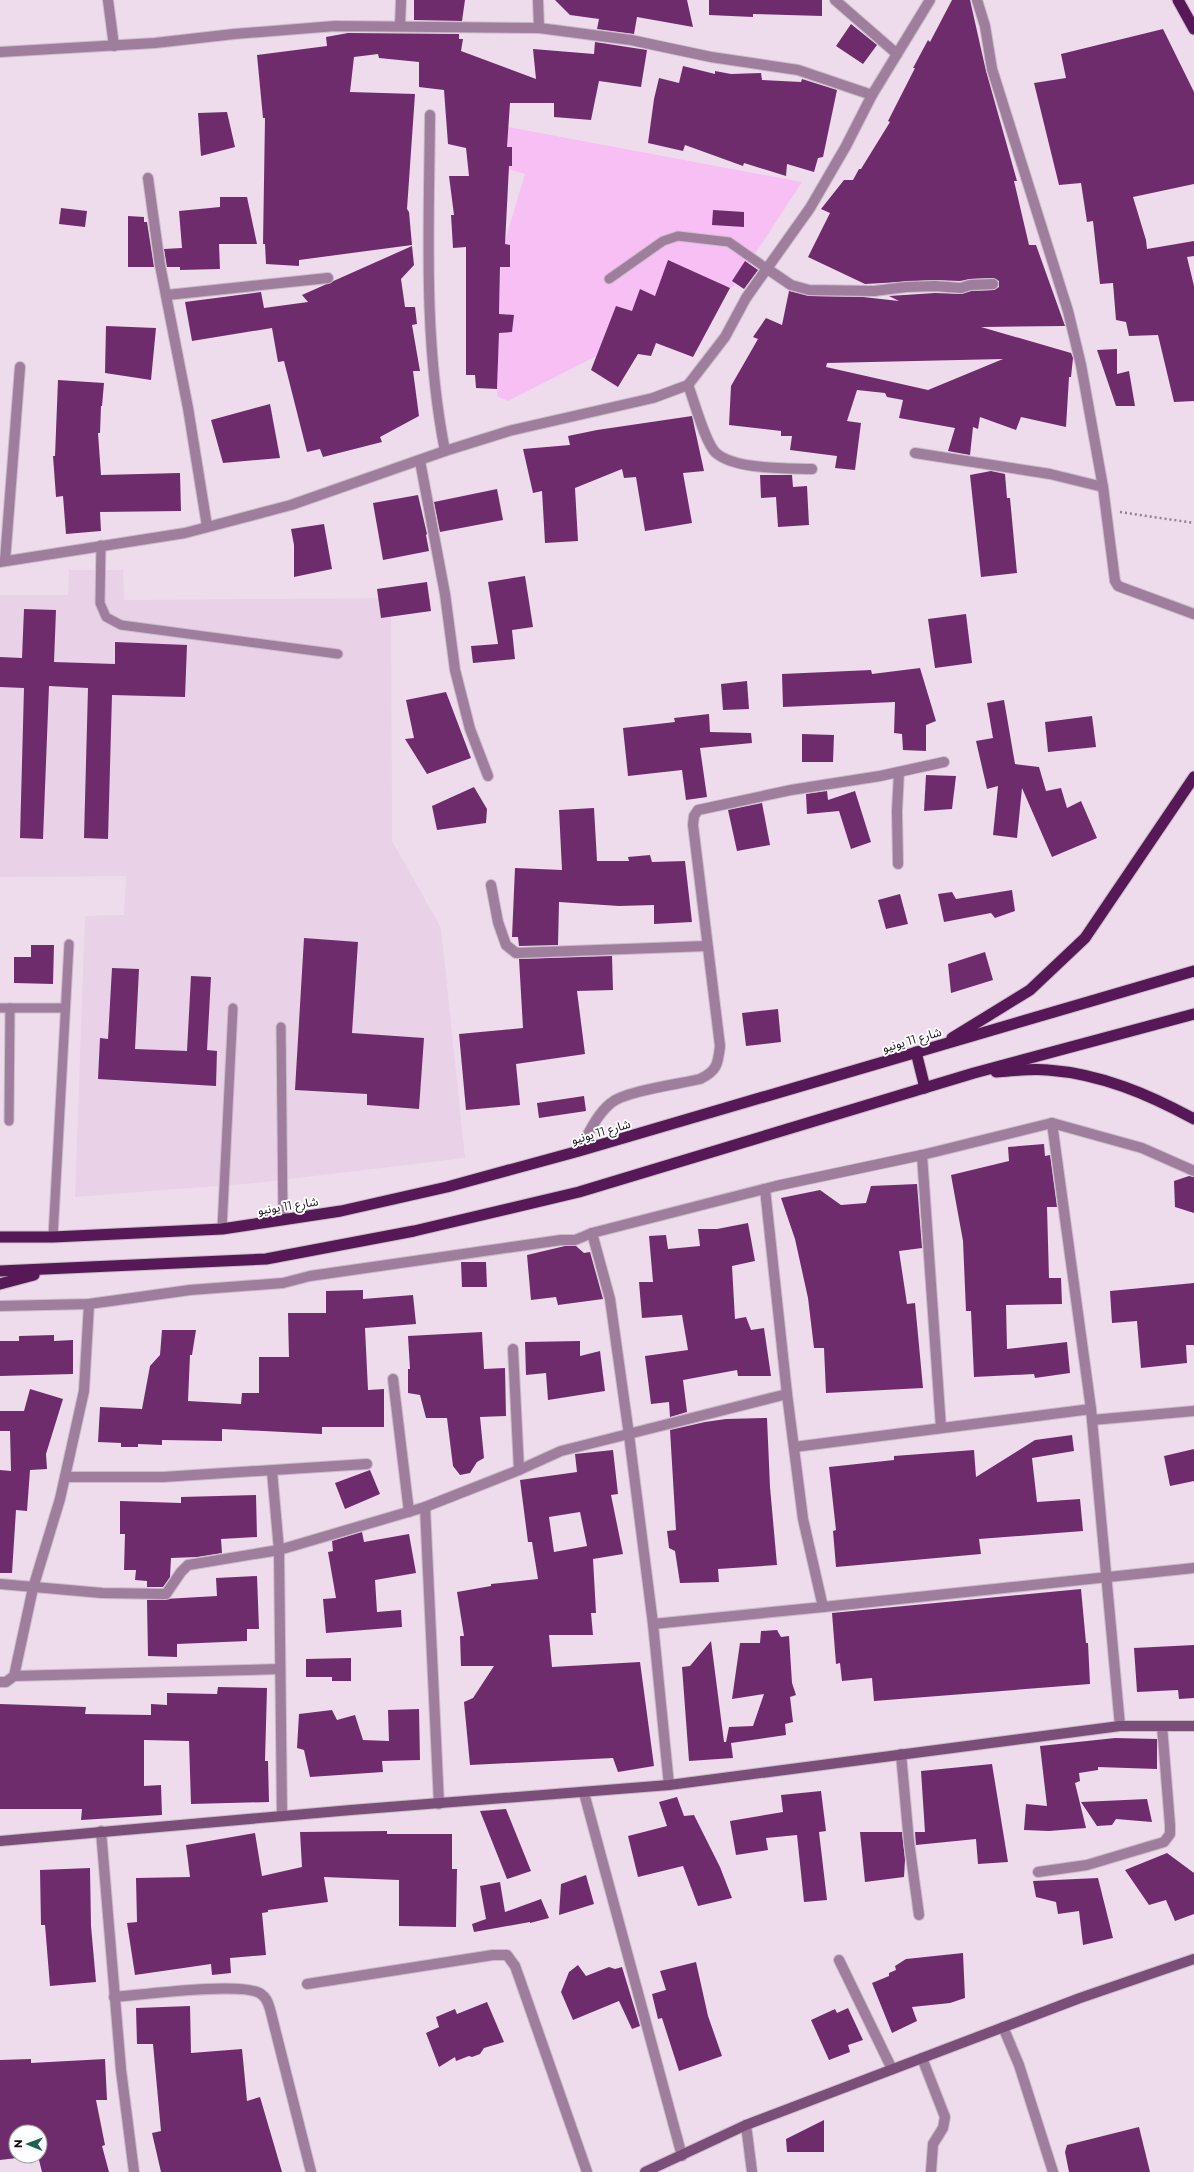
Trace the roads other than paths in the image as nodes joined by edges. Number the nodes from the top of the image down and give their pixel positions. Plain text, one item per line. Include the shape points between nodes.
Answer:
1 (108, 0) edge
2 (401, 0) edge
3 (538, 0) edge
4 (835, 0) edge
5 (930, 0) edge
6 (977, 0) edge
7 (1178, 0) edge
8 (400, 26) junction
9 (539, 28) junction
10 (1194, 29) edge
11 (114, 46) junction
12 (0, 52) edge
13 (897, 54) junction
14 (872, 95) junction
15 (430, 115) dead end
16 (148, 178) dead end
17 (766, 268) junction
18 (328, 278) dead end
19 (610, 280) dead end
20 (993, 284) dead end
21 (167, 295) junction
22 (20, 367) dead end
23 (688, 385) junction
24 (444, 451) junction
25 (915, 452) dead end
26 (420, 461) junction
27 (812, 469) dead end
28 (1102, 487) junction
29 (207, 526) junction
30 (101, 545) junction
31 (2, 562) edge
32 (1194, 614) edge
33 (338, 654) dead end
34 (944, 762) dead end
35 (899, 772) junction
36 (488, 776) dead end
37 (1194, 778) edge
38 (898, 864) dead end
39 (491, 885) dead end
40 (69, 944) dead end
41 (707, 946) junction
42 (1194, 971) edge
43 (0, 1008) edge
44 (10, 1008) junction
45 (65, 1008) junction
46 (233, 1008) dead end
47 (1194, 1014) edge
48 (281, 1027) dead end
49 (938, 1046) junction
50 (916, 1052) junction
51 (974, 1073) junction
52 (925, 1088) junction
53 (1194, 1119) edge
54 (9, 1121) dead end
55 (1052, 1123) junction
56 (579, 1152) junction
57 (922, 1155) junction
58 (1194, 1170) edge
59 (765, 1189) junction
60 (283, 1220) junction
61 (222, 1229) junction
62 (592, 1233) junction
63 (0, 1237) edge
64 (53, 1237) junction
65 (56, 1270) junction
66 (0, 1271) edge
67 (0, 1284) edge
68 (89, 1304) junction
69 (0, 1306) edge
70 (513, 1349) dead end
71 (392, 1379) dead end
72 (787, 1394) junction
73 (1091, 1409) junction
74 (1194, 1410) edge
75 (1092, 1420) junction
76 (941, 1428) junction
77 (629, 1435) junction
78 (794, 1448) junction
79 (368, 1464) dead end
80 (519, 1470) junction
81 (272, 1471) junction
82 (65, 1477) junction
83 (425, 1507) junction
84 (409, 1512) junction
85 (279, 1550) junction
86 (1194, 1568) edge
87 (1108, 1578) junction
88 (0, 1584) edge
89 (34, 1588) junction
90 (823, 1607) junction
91 (653, 1624) junction
92 (280, 1669) junction
93 (14, 1676) junction
94 (0, 1682) edge
95 (1120, 1726) junction
96 (1162, 1726) junction
97 (1194, 1726) edge
98 (900, 1754) junction
99 (669, 1785) junction
100 (584, 1792) junction
101 (439, 1804) junction
102 (282, 1816) junction
103 (100, 1831) junction
104 (0, 1841) edge
105 (1038, 1872) dead end
106 (919, 1915) dead end
107 (840, 1960) dead end
108 (1194, 1960) edge
109 (307, 1984) dead end
110 (114, 1997) junction
111 (1003, 2027) junction
112 (922, 2058) junction
113 (892, 2069) junction
114 (746, 2125) junction
115 (682, 2156) junction
116 (134, 2172) edge
117 (311, 2172) edge
118 (586, 2172) edge
119 (645, 2172) edge
120 (752, 2172) edge
121 (931, 2172) edge
122 (1054, 2172) edge

1 - 11 street
2 - 8 street
3 - 9 street
4 - 13 street
5 - 13 street
6 - 28 street via 985,26 992,69 1068,311 1081,365
7 - 10 highway
8 - 9 street
8 - 11 street via 335,26
9 - 14 street via 631,40 711,57 798,70
11 - 12 street
13 - 14 street
14 - 17 street via 810,208
15 - 24 street via 428,293 436,410
16 - 21 street
17 - 19 lane via 729,242 678,236 663,241
17 - 20 street via 792,285 809,290 874,291 906,287 961,288
17 - 23 street via 725,337
18 - 21 street
21 - 29 street
22 - 31 street
23 - 24 street via 653,398 509,431
23 - 27 street via 707,436 717,453 746,464 769,468
24 - 26 street
25 - 28 street via 1050,474
26 - 29 street via 291,505
26 - 36 street via 460,693
28 - 32 street via 1113,572 1118,586
29 - 30 street via 185,532
30 - 31 street
30 - 33 lane via 100,603 106,617 121,625
34 - 35 street
35 - 38 street
35 - 41 street via 792,790 698,810 693,825
37 - 49 highway via 1085,938 1030,990
39 - 41 street via 498,922 506,945 516,953
40 - 45 lane
41 - 56 street via 720,1046 718,1062 712,1074 618,1098 596,1121
42 - 49 highway, شارع 11 يونيو
43 - 44 lane
44 - 45 lane
44 - 54 lane
45 - 64 lane
46 - 61 lane
47 - 51 highway
48 - 60 lane
49 - 50 highway, شارع 11 يونيو
50 - 52 highway
50 - 56 highway, شارع 11 يونيو
51 - 52 highway
51 - 53 highway via 1047,1070 1100,1078 1135,1090
52 - 65 highway via 579,1192 414,1231 266,1259
55 - 57 street
55 - 58 street via 1142,1148
55 - 73 street
56 - 60 highway, شارع 11 يونيو via 447,1187 341,1211
57 - 59 street
57 - 76 street
59 - 62 street
59 - 72 street
60 - 61 highway, شارع 11 يونيو
61 - 64 highway, شارع 11 يونيو
62 - 68 street via 575,1240 310,1276 283,1283 190,1290
62 - 77 street via 610,1299
63 - 64 highway, شارع 11 يونيو
65 - 66 highway
65 - 67 highway
68 - 69 street
68 - 82 street via 84,1391
70 - 80 street
71 - 84 street
72 - 77 street
72 - 78 street
73 - 75 street
73 - 76 street
74 - 75 street
75 - 87 street
76 - 78 street
77 - 80 street via 561,1451
77 - 91 street
78 - 90 street via 803,1520
79 - 81 street
80 - 83 street
81 - 82 street via 163,1477
81 - 85 street
82 - 89 street
83 - 84 street
83 - 101 street
84 - 85 street
85 - 89 street via 188,1565 166,1594
85 - 92 street
86 - 87 street
87 - 90 street
87 - 95 street
88 - 89 street
89 - 93 street
90 - 91 street
91 - 99 street
92 - 93 street
92 - 102 street
93 - 94 street via 6,1682
95 - 96 main road
95 - 98 main road
96 - 97 main road
96 - 105 street via 1170,1825 1170,1834 1164,1842 1087,1865
98 - 99 main road
98 - 106 street
99 - 100 main road
100 - 101 main road
100 - 115 street
101 - 102 main road
102 - 103 main road
103 - 104 main road
103 - 110 street
107 - 113 street
108 - 111 main road
109 - 118 street via 493,1955 507,1956 515,1966
110 - 116 street via 120,2070
110 - 117 street via 240,1988 260,1993 266,1998
111 - 112 main road
111 - 122 street via 1019,2065 1042,2143
112 - 113 main road
112 - 121 street via 945,2117 943,2128 933,2144
113 - 114 main road
114 - 115 main road
114 - 120 street
115 - 119 main road

